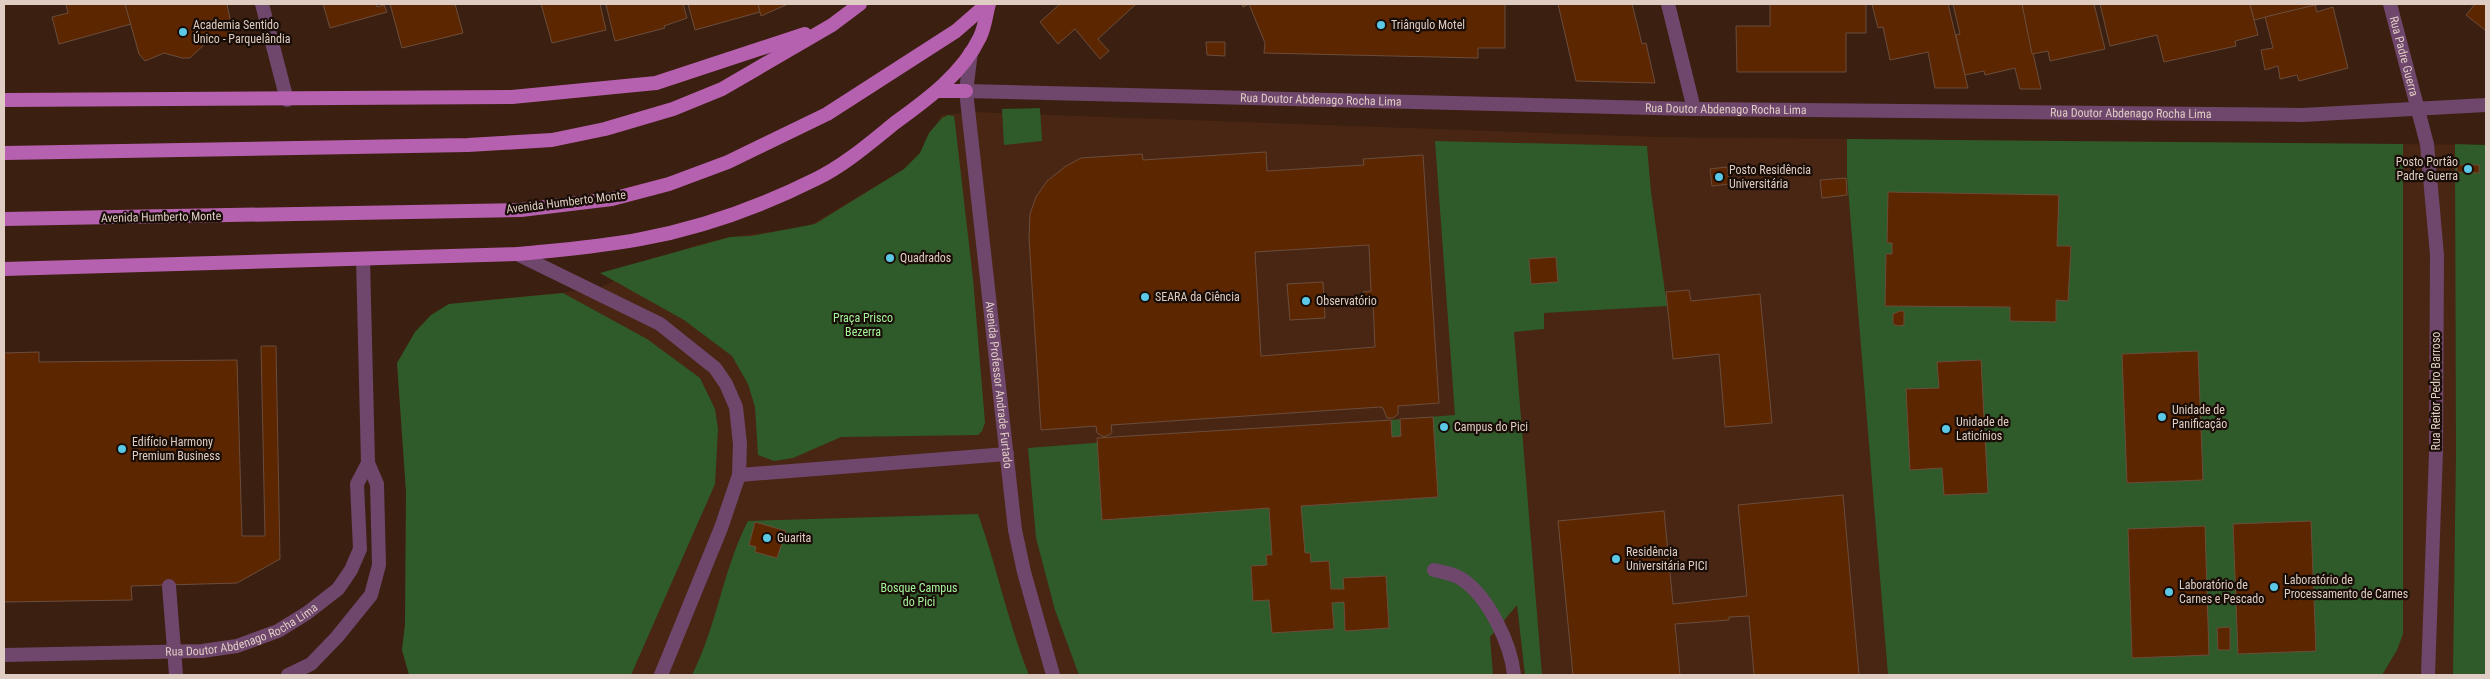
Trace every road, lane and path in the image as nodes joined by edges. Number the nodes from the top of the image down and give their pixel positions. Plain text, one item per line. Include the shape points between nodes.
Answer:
1 (262, 4) edge
2 (860, 4) edge
3 (988, 4) edge
4 (1668, 4) edge
5 (2390, 4) edge
6 (832, 25) junction
7 (971, 52) junction
8 (938, 91) junction
9 (966, 91) junction
10 (4, 100) edge
11 (287, 100) junction
12 (2486, 105) edge
13 (1694, 109) junction
14 (2418, 109) junction
15 (4, 153) edge
16 (4, 220) edge
17 (517, 254) junction
18 (364, 259) junction
19 (4, 269) edge
20 (1007, 454) junction
21 (368, 463) junction
22 (739, 475) junction
23 (1434, 570) dead end
24 (169, 586) dead end
25 (174, 651) junction
26 (4, 655) edge
27 (176, 675) edge
28 (288, 675) edge
29 (661, 675) edge
30 (1053, 675) edge
31 (1514, 675) edge
32 (2428, 675) edge

1 - 11 street
2 - 6 main road
3 - 7 main road via 981,36
3 - 16 main road, Avenida Humberto Monte via 956,31 827,114 728,162 669,184 612,198 521,210
4 - 13 street
5 - 14 street, Rua Padre Guerra
6 - 11 main road via 656,83 512,97
6 - 15 main road via 722,90 673,109 552,140 468,145
7 - 8 main road
7 - 9 street, Avenida Professor Andrade Furtado
8 - 9 main road
8 - 17 main road via 818,178 750,208 643,239
9 - 13 street, Rua Doutor Abdenago Rocha Lima
9 - 20 street, Avenida Professor Andrade Furtado
10 - 11 main road
12 - 14 street, Rua Doutor Abdenago Rocha Lima
13 - 14 street, Rua Doutor Abdenago Rocha Lima via 2302,115
14 - 32 street, Rua Reitor Pedro Barroso via 2427,144 2437,255 2436,452
17 - 18 main road
17 - 22 street via 660,324 715,368 736,407
18 - 19 main road
18 - 21 street, Rua Doutor Abdenago Rocha Lima
20 - 22 street
20 - 30 street, Avenida Professor Andrade Furtado via 1015,530
21 - 25 street, Rua Doutor Abdenago Rocha Lima via 357,484 360,549 338,589 278,631 237,646
21 - 28 street, Rua Doutor Abdenago Rocha Lima via 377,484 378,565 370,595 311,664
22 - 29 street
23 - 31 street via 1460,577 1480,595 1505,643
24 - 25 street
25 - 26 street, Rua Doutor Abdenago Rocha Lima
25 - 27 street

